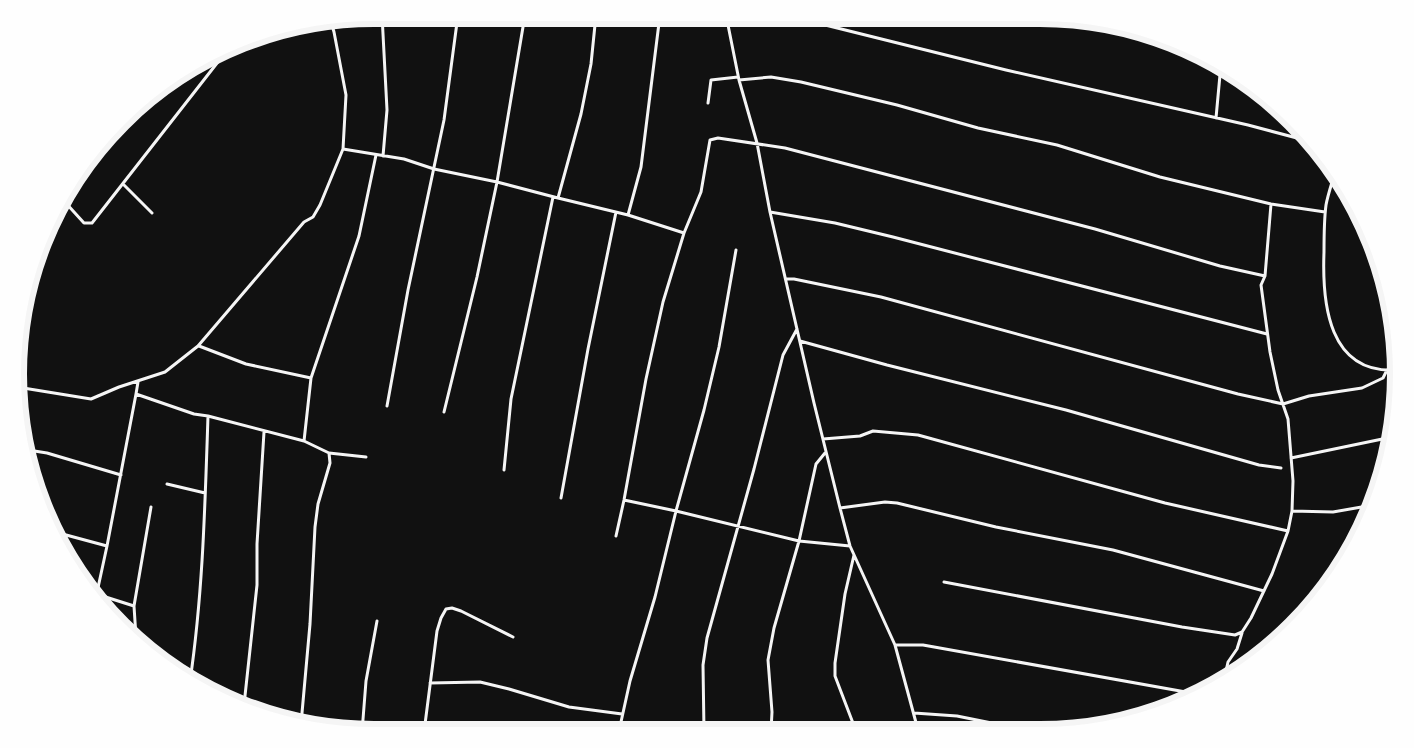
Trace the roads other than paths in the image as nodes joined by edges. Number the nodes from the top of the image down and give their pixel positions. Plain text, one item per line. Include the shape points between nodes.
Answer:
1 (382, 24) edge
2 (457, 24) edge
3 (523, 24) edge
4 (595, 24) edge
5 (659, 24) edge
6 (728, 24) edge
7 (819, 24) edge
8 (332, 27) edge
9 (220, 60) edge
10 (1220, 74) edge
11 (738, 79) junction
12 (708, 103) dead end
13 (1216, 118) junction
14 (1299, 139) edge
15 (757, 143) junction
16 (343, 150) junction
17 (376, 155) junction
18 (383, 156) junction
19 (434, 169) junction
20 (497, 182) junction
21 (1333, 182) edge
22 (123, 184) junction
23 (553, 197) junction
24 (558, 198) junction
25 (1271, 204) junction
26 (68, 205) edge
27 (616, 212) junction
28 (770, 212) junction
29 (1326, 212) junction
30 (152, 213) dead end
31 (628, 215) junction
32 (684, 233) junction
33 (736, 250) dead end
34 (1265, 276) junction
35 (786, 279) junction
36 (797, 328) junction
37 (1267, 334) junction
38 (800, 341) junction
39 (198, 346) junction
40 (1387, 370) joint
41 (311, 378) junction
42 (138, 382) junction
43 (24, 388) edge
44 (136, 394) junction
45 (1283, 404) junction
46 (387, 406) dead end
47 (444, 412) dead end
48 (208, 416) junction
49 (264, 432) junction
50 (823, 439) junction
51 (1384, 439) edge
52 (304, 441) junction
53 (32, 451) edge
54 (826, 452) junction
55 (328, 453) junction
56 (366, 457) dead end
57 (1291, 458) junction
58 (1281, 468) dead end
59 (504, 470) dead end
60 (120, 475) junction
61 (167, 484) dead end
62 (206, 493) junction
63 (561, 498) dead end
64 (624, 500) junction
65 (1365, 506) edge
66 (151, 507) dead end
67 (840, 508) junction
68 (676, 511) junction
69 (1292, 511) junction
70 (737, 526) junction
71 (1288, 531) junction
72 (63, 534) edge
73 (616, 536) dead end
74 (799, 541) junction
75 (107, 546) junction
76 (850, 546) junction
77 (854, 555) junction
78 (944, 582) dead end
79 (97, 588) edge
80 (1264, 591) junction
81 (105, 598) edge
82 (134, 606) junction
83 (377, 621) dead end
84 (136, 630) edge
85 (1242, 632) junction
86 (513, 637) dead end
87 (895, 645) junction
88 (1226, 670) edge
89 (191, 672) edge
90 (430, 683) junction
91 (1186, 692) edge
92 (245, 700) edge
93 (914, 713) junction
94 (622, 714) junction
95 (302, 717) edge
96 (363, 724) edge
97 (424, 724) edge
98 (620, 724) edge
99 (704, 724) edge
100 (771, 724) edge
101 (853, 724) edge
102 (917, 724) edge
103 (996, 724) edge

1 - 18 street via 387,110
2 - 19 street via 451,81
3 - 20 street
4 - 24 street via 581,114
5 - 31 street via 641,167
6 - 11 street
7 - 13 street
8 - 16 street via 346,95
9 - 22 street
10 - 13 street
11 - 12 street via 711,80
11 - 15 street
11 - 25 street via 771,76 800,82 1057,145 1160,177
13 - 14 street
15 - 28 street
15 - 32 street via 718,138 710,140 701,192
15 - 34 street via 958,193
16 - 17 street
16 - 39 street via 313,217 304,222
17 - 18 street
17 - 41 street via 359,236
18 - 19 street
19 - 20 street
19 - 46 street
20 - 23 street
20 - 47 street
21 - 29 street
22 - 26 street via 92,223 84,223
22 - 30 street
23 - 24 street
23 - 59 street via 511,399
24 - 27 street
25 - 29 street
25 - 34 street
27 - 31 street
27 - 63 street
28 - 35 street
28 - 37 street via 883,234
29 - 40 street via 1323,284 1331,326 1350,356 1370,368
31 - 32 street
32 - 64 street via 663,302
33 - 68 street via 711,383
34 - 37 street via 1261,285
35 - 36 street
35 - 45 street via 881,297
36 - 38 street
36 - 70 street via 783,355
37 - 45 street
38 - 50 street
38 - 58 street via 1066,410 1259,465
39 - 41 street via 246,364
39 - 42 street via 165,372
40 - 45 street via 1383,378 1362,388 1309,396
41 - 52 street
42 - 43 street via 91,399
42 - 44 street
44 - 48 street
44 - 60 street
45 - 57 street via 1288,419
48 - 49 street
48 - 62 street
49 - 52 street
49 - 92 street via 257,585
50 - 54 street
50 - 71 street via 860,436 873,431 918,435 1165,503
51 - 57 street
52 - 55 street
53 - 60 street
54 - 67 street
54 - 74 street via 816,464
55 - 56 street
55 - 95 street via 330,463 315,527
57 - 69 street
60 - 75 street
61 - 62 street
62 - 89 street
64 - 68 street
64 - 73 street
65 - 69 street via 1333,512
66 - 82 street
67 - 76 street
67 - 80 street via 897,503 1113,550
68 - 70 street
68 - 94 street
69 - 71 street
70 - 74 street
70 - 99 street via 707,638 703,665
71 - 80 street
72 - 75 street
74 - 76 street
74 - 100 street via 768,660
75 - 79 street
76 - 77 street
77 - 87 street
77 - 101 street via 835,662 836,676
78 - 85 street via 1229,635
80 - 85 street
81 - 82 street
82 - 84 street
83 - 96 street via 366,681
85 - 88 street
86 - 90 street via 461,611 446,609 438,630
87 - 91 street via 923,645
87 - 93 street
90 - 94 street via 480,682 569,707
90 - 97 street
93 - 102 street
93 - 103 street via 957,716
94 - 98 street

